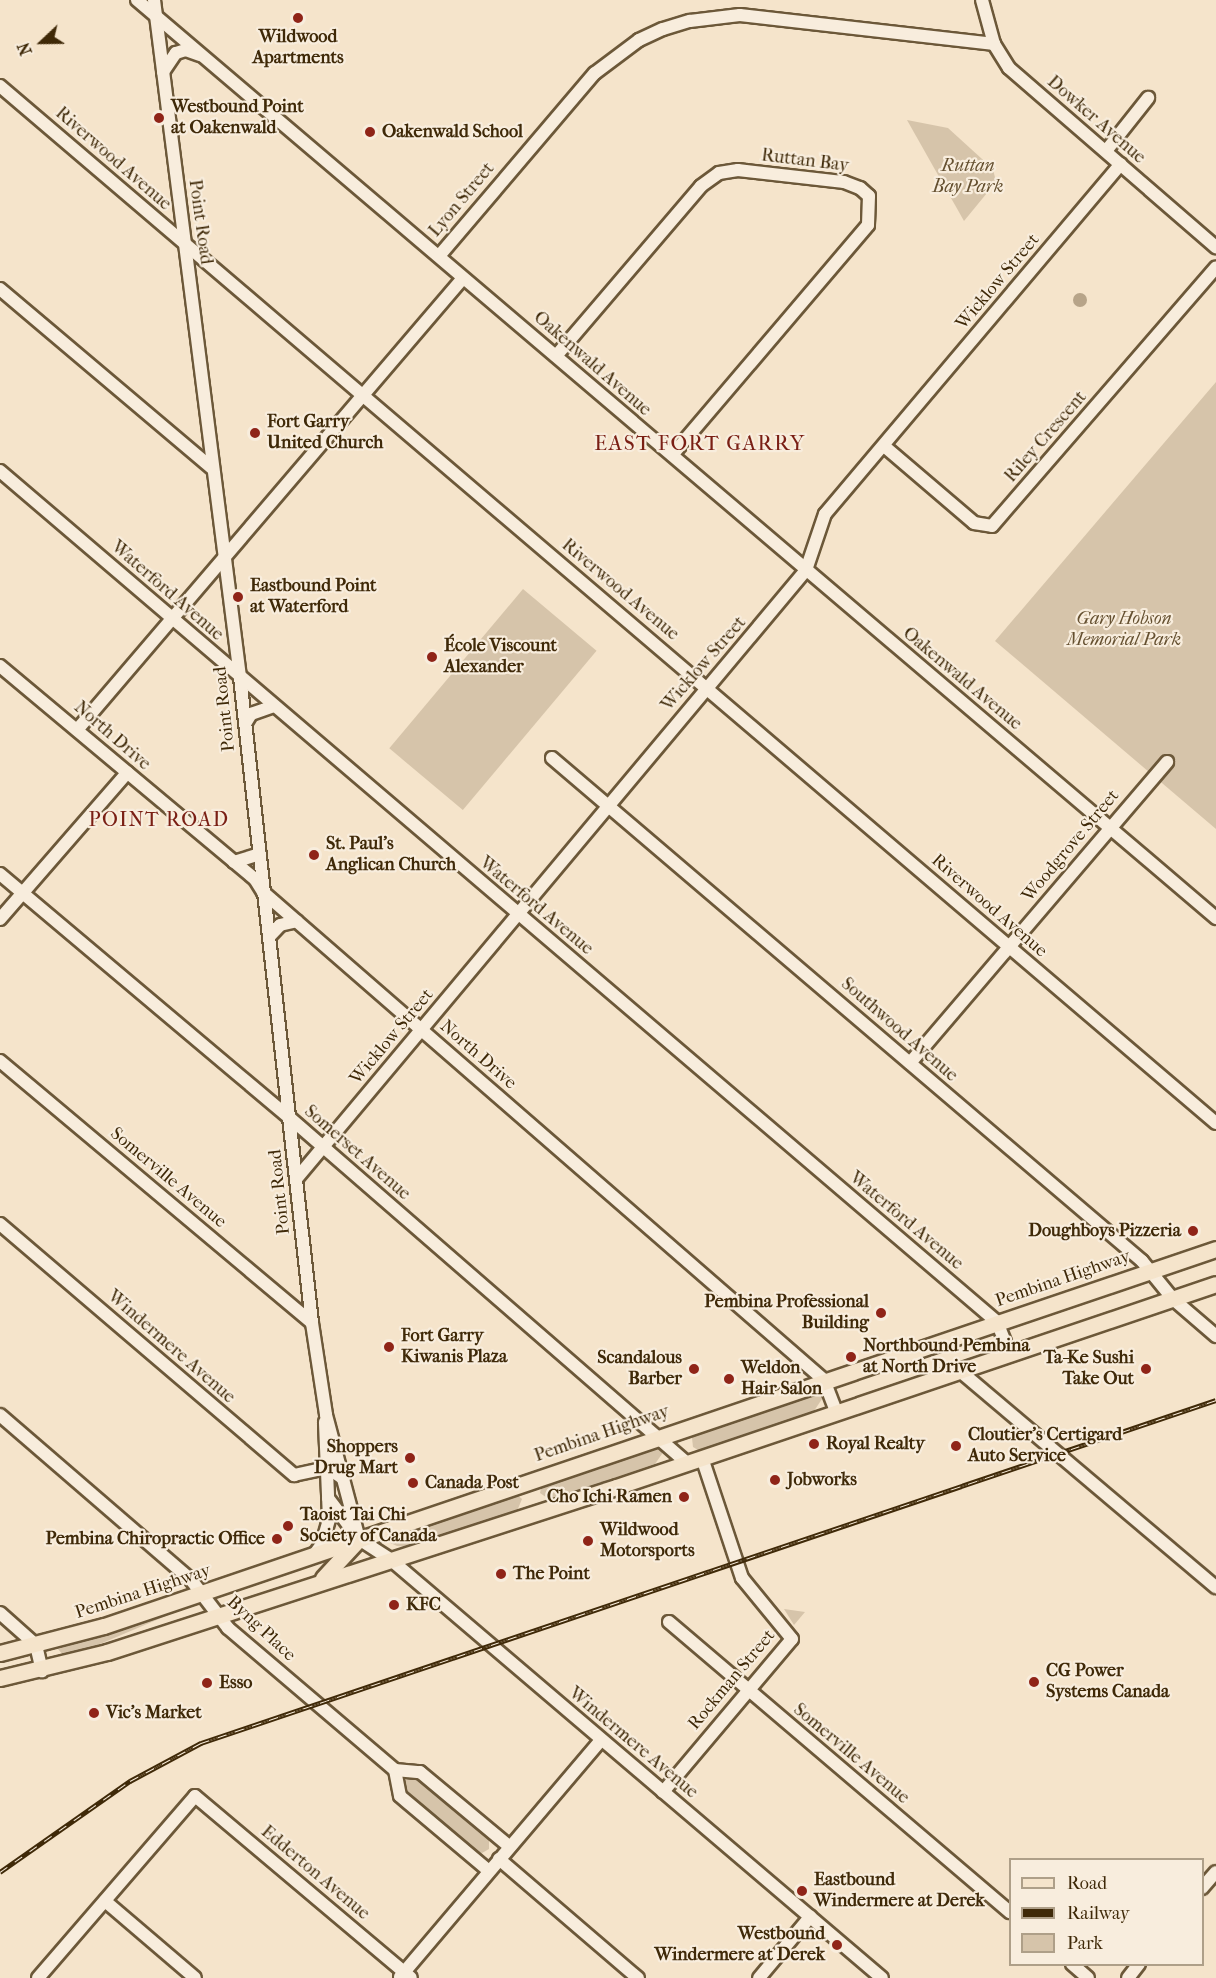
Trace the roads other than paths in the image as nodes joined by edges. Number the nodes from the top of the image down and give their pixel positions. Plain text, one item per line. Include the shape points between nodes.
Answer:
1 (137, 0) edge
2 (154, 0) edge
3 (982, 0) edge
4 (156, 15) junction
5 (994, 44) junction
6 (203, 56) junction
7 (162, 73) junction
8 (0, 86) edge
9 (1148, 98) dead end
10 (1106, 151) junction
11 (1121, 164) junction
12 (185, 245) junction
13 (1216, 247) edge
14 (439, 256) junction
15 (1216, 267) edge
16 (463, 278) junction
17 (0, 289) edge
18 (556, 356) junction
19 (363, 396) junction
20 (884, 446) junction
21 (672, 455) junction
22 (213, 469) junction
23 (0, 471) edge
24 (224, 559) junction
25 (806, 570) junction
26 (172, 618) junction
27 (0, 666) edge
28 (240, 677) junction
29 (707, 687) junction
30 (274, 706) junction
31 (245, 724) junction
32 (77, 730) junction
33 (552, 758) dead end
34 (1167, 762) dead end
35 (127, 773) junction
36 (608, 803) junction
37 (1110, 828) junction
38 (260, 854) junction
39 (234, 862) junction
40 (0, 874) edge
41 (263, 892) junction
42 (23, 893) junction
43 (518, 915) junction
44 (1216, 918) edge
45 (0, 919) edge
46 (297, 921) junction
47 (269, 937) junction
48 (1009, 946) junction
49 (422, 1030) junction
50 (0, 1061) edge
51 (910, 1063) junction
52 (290, 1118) junction
53 (1216, 1122) edge
54 (323, 1148) junction
55 (297, 1178) junction
56 (0, 1224) edge
57 (1216, 1249) edge
58 (1151, 1270) junction
59 (1216, 1284) edge
60 (1173, 1299) junction
61 (997, 1322) junction
62 (312, 1323) junction
63 (1216, 1335) edge
64 (1010, 1354) junction
65 (960, 1371) junction
66 (824, 1380) junction
67 (836, 1412) junction
68 (0, 1415) edge
69 (326, 1415) junction
70 (659, 1435) junction
71 (694, 1460) junction
72 (326, 1467) junction
73 (344, 1479) junction
74 (328, 1497) junction
75 (359, 1539) junction
76 (314, 1556) junction
77 (390, 1559) junction
78 (321, 1580) junction
79 (1216, 1587) edge
80 (203, 1593) junction
81 (0, 1613) edge
82 (215, 1616) junction
83 (669, 1622) dead end
84 (36, 1645) junction
85 (0, 1653) edge
86 (42, 1671) junction
87 (0, 1678) edge
88 (748, 1691) junction
89 (601, 1740) junction
90 (395, 1770) junction
91 (663, 1792) junction
92 (510, 1847) junction
93 (500, 1859) junction
94 (489, 1871) junction
95 (1216, 1872) edge
96 (1204, 1887) edge
97 (105, 1901) junction
98 (1009, 1910) edge
99 (810, 1917) junction
100 (1073, 1966) edge
101 (1138, 1966) edge
102 (405, 1976) edge
103 (38, 1978) edge
104 (195, 1978) edge
105 (638, 1978) edge
106 (759, 1978) edge
107 (882, 1978) edge
108 (1088, 1978) edge
109 (1128, 1978) edge

1 - 4 street, Oakenwald Avenue
2 - 4 street, Point Road
3 - 5 street, Dowker Avenue
4 - 6 street, Oakenwald Avenue
4 - 7 street, Point Road
5 - 10 street, Dowker Avenue via 1009,68
5 - 14 street, Lyon Street via 741,15 690,21 663,29 639,40 595,73
6 - 7 street via 186,50 176,53
6 - 14 street, Oakenwald Avenue
7 - 12 street, Point Road
8 - 12 street, Riverwood Avenue
9 - 10 street
10 - 11 street, Dowker Avenue
11 - 13 street, Dowker Avenue
11 - 20 street, Wicklow Street
12 - 19 street, Riverwood Avenue
12 - 22 street, Point Road
14 - 16 street, Oakenwald Avenue
15 - 20 street, Riley Crescent via 992,526 974,523
16 - 18 street, Oakenwald Avenue
16 - 19 street
17 - 22 street
18 - 21 street, Oakenwald Avenue
18 - 21 street, Ruttan Bay via 700,186 719,173 738,170 844,182 861,188 869,196 868,225
19 - 24 street
19 - 29 street, Riverwood Avenue
20 - 25 street, Wicklow Street via 825,514
21 - 25 street, Oakenwald Avenue
22 - 24 street, Point Road
23 - 26 street, Waterford Avenue
24 - 26 street
24 - 28 street, Point Road
25 - 29 street, Wicklow Street
25 - 37 street, Oakenwald Avenue
26 - 28 street, Waterford Avenue
26 - 32 street
27 - 32 street, North Drive
28 - 30 street, Waterford Avenue
28 - 31 street, Point Road
29 - 36 street, Wicklow Street
29 - 48 street, Riverwood Avenue
30 - 31 street via 251,714
30 - 43 street, Waterford Avenue
31 - 38 street, Point Road
32 - 35 street, North Drive
33 - 36 street, Southwood Avenue
34 - 37 street, Woodgrove Street
35 - 39 street, North Drive
35 - 42 street
36 - 43 street, Wicklow Street
36 - 51 street, Southwood Avenue
37 - 44 street, Oakenwald Avenue
37 - 48 street, Woodgrove Street
38 - 39 street
38 - 41 street, Point Road
39 - 41 street, North Drive
40 - 42 street, Somerset Avenue
41 - 46 street, North Drive
41 - 47 street, Point Road
42 - 45 street
42 - 52 street, Somerset Avenue
43 - 49 street, Wicklow Street
43 - 61 street, Waterford Avenue
46 - 47 street via 280,925
46 - 49 street, North Drive
47 - 52 street, Point Road
48 - 51 street, Woodgrove Street
48 - 53 street, Riverwood Avenue
49 - 54 street, Wicklow Street
49 - 66 street, North Drive
50 - 62 street, Somerville Avenue
51 - 58 street, Southwood Avenue
52 - 54 street, Somerset Avenue
52 - 55 street, Point Road
54 - 55 street, Wicklow Street
54 - 70 street, Somerset Avenue
55 - 62 street, Point Road
56 - 72 street, Windermere Avenue via 294,1475
57 - 58 main road, Pembina Highway
58 - 60 street, Southwood Avenue
58 - 61 main road, Pembina Highway
59 - 60 main road
60 - 63 street, Southwood Avenue
60 - 64 main road
61 - 64 street, Waterford Avenue
61 - 66 main road, Pembina Highway
62 - 69 street, Point Road
64 - 65 main road
65 - 67 main road
65 - 79 street
66 - 67 street, North Drive
66 - 70 main road, Pembina Highway
67 - 71 main road
68 - 80 street, Byng Place
69 - 72 street, Point Road
69 - 73 street, Point Road
70 - 71 street, Somerset Avenue
70 - 75 main road, Pembina Highway
71 - 77 main road
71 - 88 street, Rockman Street via 742,1578 792,1639
72 - 73 street
72 - 74 street, Point Road
73 - 75 street, Point Road
74 - 75 street
74 - 76 street, Point Road via 327,1526
75 - 76 main road, Pembina Highway
75 - 77 street, Windermere Avenue
75 - 78 main road
76 - 80 main road, Pembina Highway
77 - 78 main road
77 - 89 street, Windermere Avenue
78 - 82 main road
80 - 82 street, Byng Place
80 - 84 main road, Pembina Highway
81 - 84 street
82 - 86 main road
82 - 90 street, Byng Place
83 - 88 street, Somerville Avenue
84 - 85 main road, Pembina Highway
84 - 86 street
86 - 87 main road
88 - 91 street, Rockman Street
88 - 98 street, Somerville Avenue
89 - 91 street, Windermere Avenue
89 - 92 street
90 - 92 street via 420,1772
90 - 94 street via 400,1796
91 - 99 street, Windermere Avenue
92 - 93 street
93 - 94 street
93 - 105 street
94 - 102 street
95 - 96 street
97 - 102 street, Edderton Avenue via 195,1796
97 - 103 street
97 - 104 street
99 - 106 street
99 - 107 street, Windermere Avenue
100 - 108 street
101 - 109 street

